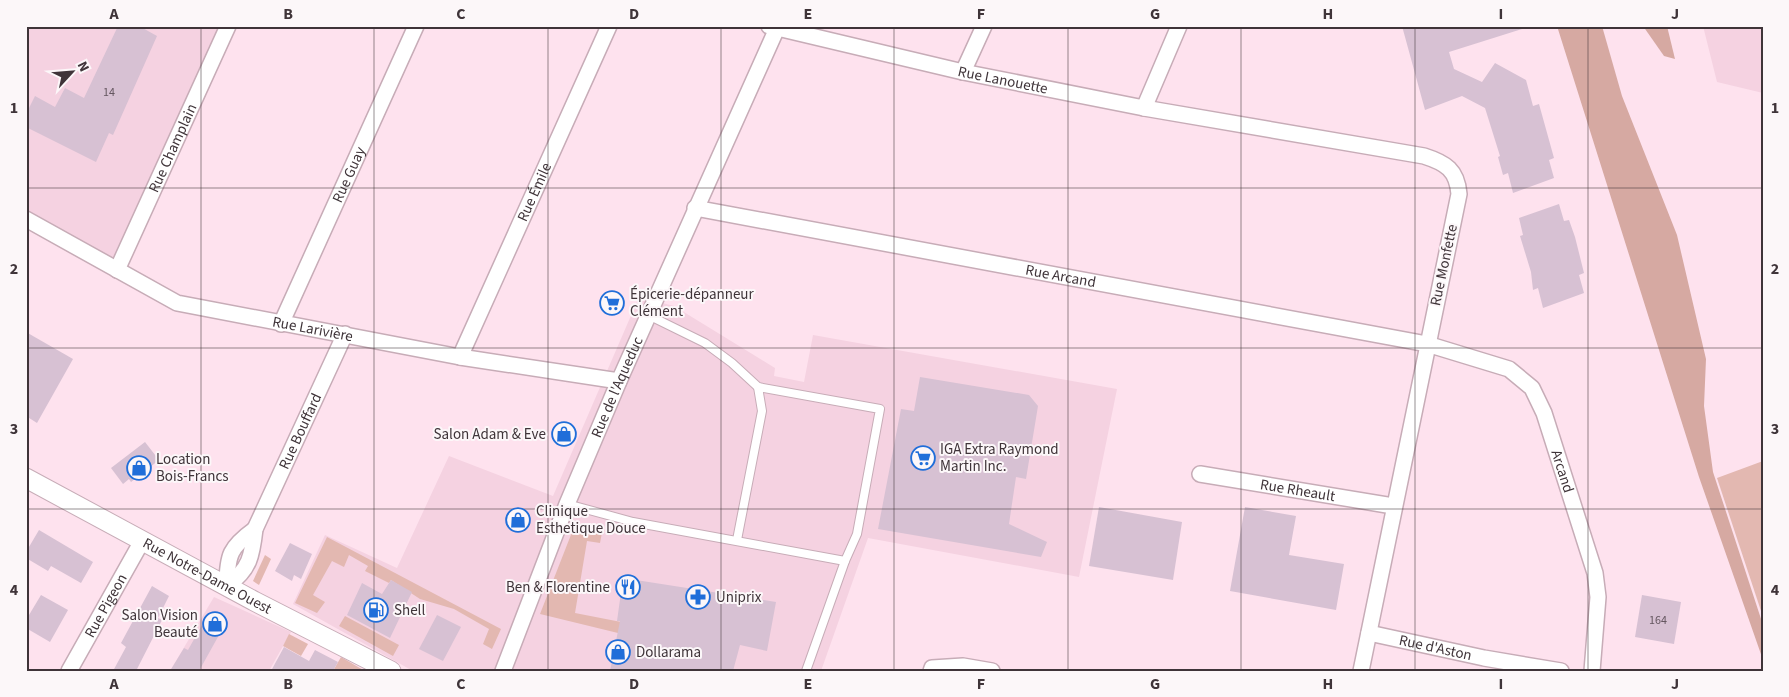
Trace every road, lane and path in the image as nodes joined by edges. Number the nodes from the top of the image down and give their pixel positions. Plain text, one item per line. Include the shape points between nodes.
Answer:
1 (228, 26) edge
2 (416, 26) edge
3 (609, 26) edge
4 (984, 26) edge
5 (1178, 26) edge
6 (774, 27) edge
7 (963, 72) junction
8 (1144, 108) junction
9 (695, 208) junction
10 (26, 218) edge
11 (117, 270) junction
12 (648, 315) junction
13 (281, 324) junction
14 (345, 334) junction
15 (1427, 344) junction
16 (460, 357) junction
17 (619, 381) junction
18 (758, 388) junction
19 (1200, 474) dead end
20 (26, 478) edge
21 (567, 504) junction
22 (1394, 506) junction
23 (737, 540) junction
24 (142, 541) junction
25 (845, 561) junction
26 (227, 586) junction
27 (1369, 632) junction
28 (69, 671) edge
29 (391, 671) edge
30 (503, 671) edge
31 (806, 671) edge
32 (931, 671) edge
33 (992, 671) edge
34 (1361, 671) edge
35 (1561, 671) edge
36 (1592, 671) edge

1 - 11 street, Rue Champlain
2 - 13 street, Rue Guay
3 - 16 street, Rue Émile
4 - 7 street
5 - 8 street
6 - 7 street, Rue Lanouette
6 - 9 street, Rue de l'Aqueduc
7 - 8 street, Rue Lanouette
8 - 15 street, Rue Monfette via 1424,156 1448,167 1457,178 1459,194
9 - 12 street, Rue de l'Aqueduc
9 - 15 street, Rue Arcand
10 - 11 street, Rue Larivière
11 - 13 street, Rue Larivière via 177,303
12 - 17 street, Rue de l'Aqueduc
12 - 18 lane via 705,343
13 - 14 street, Rue Larivière
14 - 16 street, Rue Larivière
14 - 26 street, Rue Bouffard via 254,529 252,555 242,575
15 - 22 street, Rue Monfette
15 - 36 street, Arcand via 1509,369 1532,388 1544,413 1595,573 1598,597
16 - 17 street, Rue Larivière
17 - 21 street, Rue de l'Aqueduc
18 - 23 lane via 762,411
18 - 25 lane via 880,409 857,534
19 - 22 street, Rue Rheault
20 - 24 street, Rue Notre-Dame Ouest
21 - 23 lane via 633,522
21 - 30 street, Rue de l'Aqueduc
22 - 27 street, Rue Monfette
23 - 25 lane
24 - 26 street, Rue Notre-Dame Ouest
24 - 28 street, Rue Pigeon
25 - 31 lane
26 - 29 street, Rue Notre-Dame Ouest
27 - 34 street, Rue Monfette
27 - 35 street, Rue d'Aston via 1484,658
32 - 33 street via 932,668 962,666

